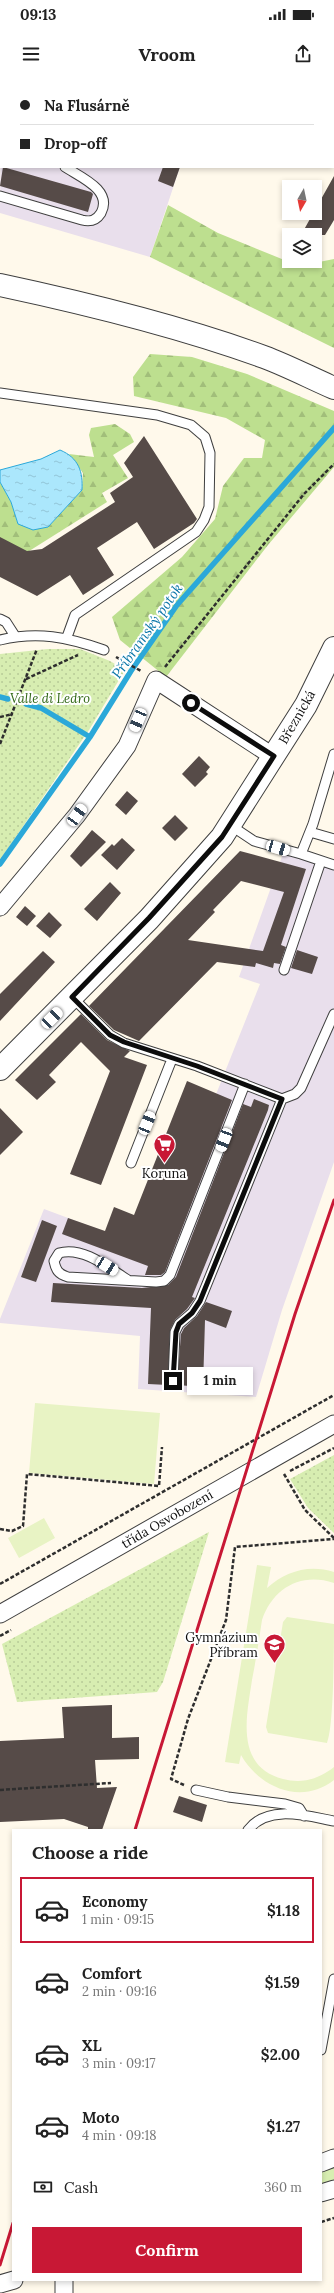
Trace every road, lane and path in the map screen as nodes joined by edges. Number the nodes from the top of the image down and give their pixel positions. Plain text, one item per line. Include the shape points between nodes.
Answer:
1 (67, 168) edge
2 (0, 196) edge
3 (0, 285) edge
4 (334, 388) edge
5 (0, 393) edge
6 (334, 464) edge
7 (0, 619) edge
8 (15, 636) junction
9 (41, 636) junction
10 (67, 637) junction
11 (0, 640) edge
12 (100, 648) junction
13 (333, 651) edge
14 (153, 678) junction
15 (26, 679) junction
16 (13, 714) junction
17 (0, 717) edge
18 (0, 744) edge
19 (334, 754) edge
20 (274, 756) junction
21 (230, 825) junction
22 (310, 832) junction
23 (334, 839) edge
24 (301, 854) junction
25 (321, 861) junction
26 (334, 865) edge
27 (0, 907) edge
28 (284, 970) dead end
29 (72, 997) junction
30 (334, 1014) edge
31 (172, 1059) junction
32 (0, 1069) edge
33 (245, 1084) junction
34 (282, 1099) junction
35 (131, 1163) dead end
36 (128, 1280) junction
37 (173, 1381) dead end
38 (334, 1395) edge
39 (334, 1424) edge
40 (162, 1447) dead end
41 (284, 1474) dead end
42 (0, 1529) edge
43 (334, 1539) edge
44 (0, 1584) edge
45 (0, 1614) edge
46 (111, 1783) dead end
47 (0, 1790) edge
48 (196, 1790) joint
49 (304, 1816) junction
50 (334, 1821) edge
51 (249, 1829) edge
52 (334, 1979) edge
53 (332, 2004) edge
54 (322, 2046) edge
55 (334, 2158) edge
56 (322, 2163) edge
57 (334, 2190) edge
58 (322, 2193) edge
59 (334, 2218) edge
60 (322, 2222) edge
61 (12, 2281) edge
62 (64, 2281) edge
63 (0, 2284) edge
64 (64, 2293) edge

1 - 2 lane via 98,188 103,195 101,212 96,219 89,222
3 - 4 street via 61,298 210,338 266,358
5 - 10 lane via 157,415 191,425 205,438 210,453 209,507 196,532 75,615
6 - 14 path via 300,500
7 - 8 lane via 6,622
8 - 9 lane
8 - 11 lane
9 - 10 lane
9 - 15 path
10 - 12 lane
12 - 14 path
12 - 15 path
13 - 20 street, Březnická via 306,705
14 - 20 street
14 - 27 street via 127,746 77,815
15 - 16 path
16 - 17 path
16 - 18 path
19 - 22 lane
20 - 21 street, Březnická
21 - 24 lane via 254,841
21 - 29 street, Březnická via 149,918
22 - 23 lane
22 - 24 lane
24 - 25 lane
25 - 26 lane
25 - 28 lane
29 - 31 lane via 110,1035
29 - 32 street, Březnická
30 - 34 lane via 301,1088 295,1094
31 - 33 lane
31 - 35 lane
33 - 34 lane
33 - 36 lane via 170,1275 164,1281 156,1282
34 - 37 lane via 200,1301 192,1313 179,1324 176,1332
36 - 36 lane via 68,1277 56,1270 54,1261 59,1253 78,1252
38 - 44 path
39 - 45 street, třída Osvobození
40 - 42 path via 159,1486 27,1474 23,1526 12,1531
41 - 43 path via 305,1510
43 - 48 path via 235,1547 226,1620 188,1719 171,1779
46 - 47 path
48 - 49 lane via 285,1804 298,1808
49 - 50 lane
49 - 51 lane via 275,1814 263,1817
52 - 53 lane
53 - 54 lane
55 - 56 street
57 - 58 street
59 - 60 path
61 - 63 street
62 - 64 street

